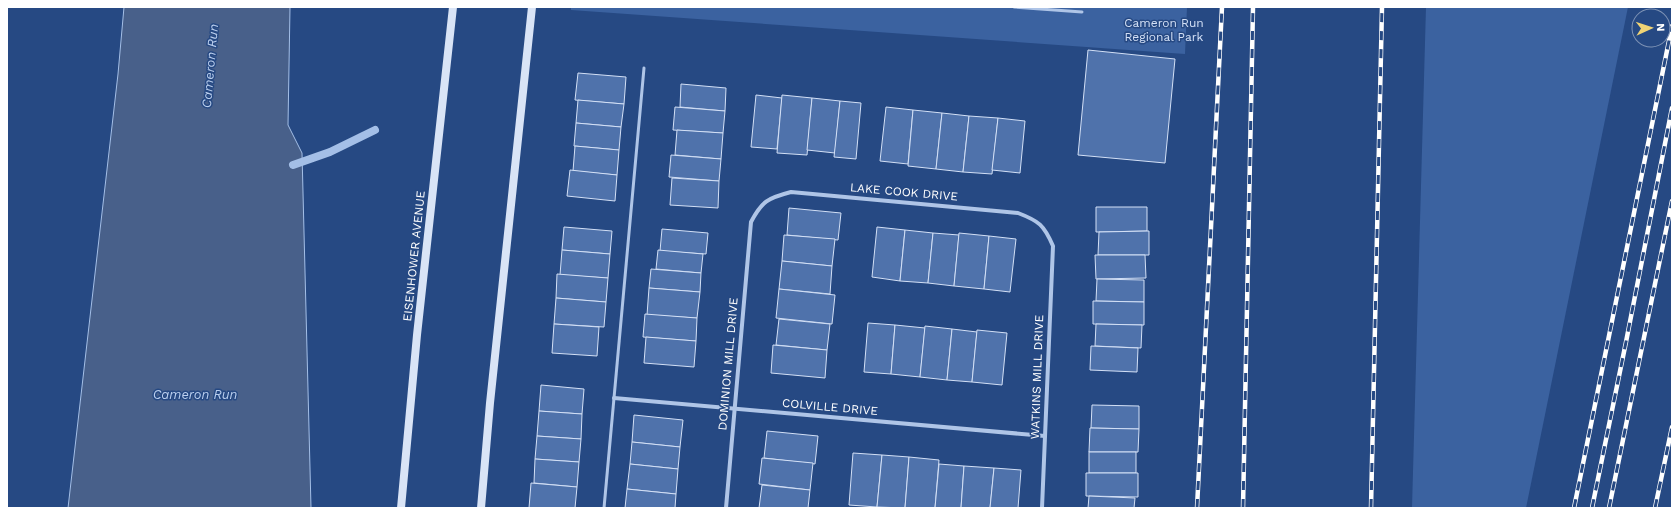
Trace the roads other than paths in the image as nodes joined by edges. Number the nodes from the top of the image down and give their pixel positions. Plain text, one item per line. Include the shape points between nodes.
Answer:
1 (453, 7) edge
2 (532, 7) edge
3 (1014, 7) edge
4 (1082, 12) dead end
5 (644, 68) dead end
6 (751, 222) joint
7 (1053, 246) joint
8 (614, 398) junction
9 (734, 409) junction
10 (1045, 436) junction
11 (401, 508) edge
12 (481, 508) edge
13 (604, 508) edge
14 (726, 508) edge
15 (1042, 508) edge

1 - 11 main road, EISENHOWER AVENUE
2 - 12 main road
3 - 4 lane
5 - 8 lane
6 - 7 street, LAKE COOK DRIVE via 758,208 772,197 791,192 1018,213 1034,219 1046,232
6 - 9 street, DOMINION MILL DRIVE
7 - 10 street, WATKINS MILL DRIVE
8 - 9 street, COLVILLE DRIVE
8 - 13 lane
9 - 10 street, COLVILLE DRIVE
9 - 14 street, DOMINION MILL DRIVE
10 - 15 street, WATKINS MILL DRIVE

